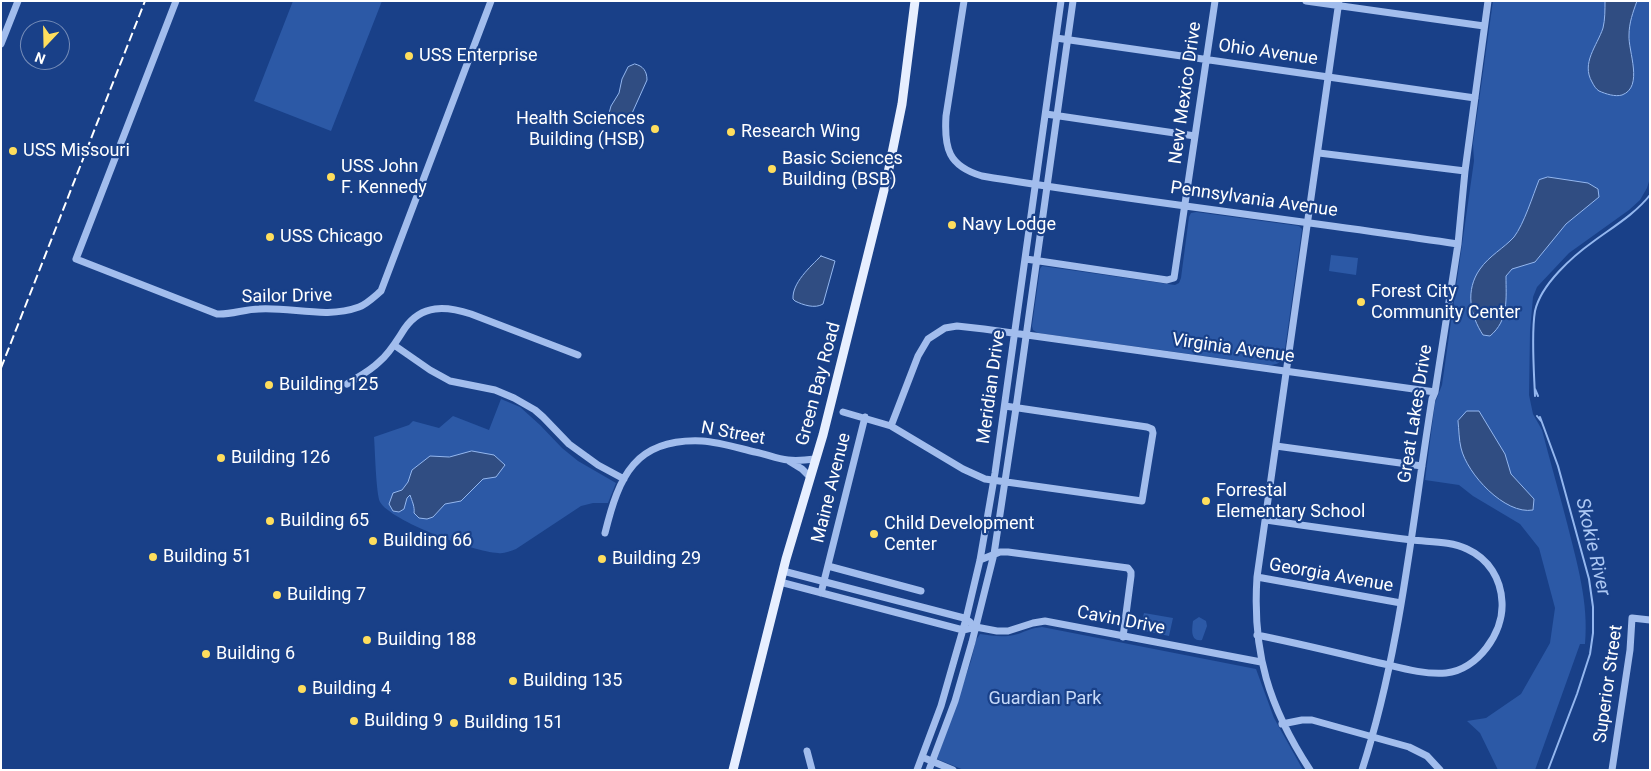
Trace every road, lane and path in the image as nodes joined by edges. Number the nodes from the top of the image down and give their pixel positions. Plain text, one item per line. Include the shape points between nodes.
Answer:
1 (18, 1) edge
2 (176, 1) edge
3 (492, 1) edge
4 (915, 1) edge
5 (964, 1) edge
6 (1061, 1) edge
7 (1073, 1) edge
8 (1215, 1) edge
9 (1306, 1) edge
10 (1488, 1) edge
11 (1339, 4) edge
12 (1484, 26) junction
13 (1056, 38) junction
14 (1068, 39) junction
15 (1, 44) edge
16 (1206, 59) junction
17 (1328, 77) junction
18 (1475, 98) junction
19 (1046, 114) junction
20 (1057, 116) junction
21 (1195, 136) junction
22 (1319, 152) junction
23 (1465, 171) junction
24 (1035, 185) junction
25 (1047, 187) junction
26 (1185, 206) junction
27 (1309, 222) junction
28 (1458, 244) junction
29 (1026, 259) junction
30 (1037, 260) junction
31 (1015, 334) junction
32 (1027, 336) junction
33 (394, 345) junction
34 (578, 355) dead end
35 (1286, 372) junction
36 (347, 384) dead end
37 (1435, 392) junction
38 (1005, 406) junction
39 (1016, 408) junction
40 (842, 412) dead end
41 (864, 417) junction
42 (891, 426) junction
43 (1276, 446) junction
44 (815, 459) junction
45 (789, 460) junction
46 (1422, 466) junction
47 (810, 477) junction
48 (624, 479) junction
49 (994, 480) junction
50 (1005, 482) junction
51 (1266, 520) junction
52 (605, 533) dead end
53 (1411, 540) junction
54 (994, 554) junction
55 (980, 560) junction
56 (828, 566) junction
57 (783, 571) junction
58 (1257, 577) junction
59 (824, 581) junction
60 (780, 582) junction
61 (921, 591) dead end
62 (821, 593) junction
63 (1400, 603) junction
64 (966, 619) junction
65 (1650, 620) edge
66 (976, 627) junction
67 (964, 630) junction
68 (1257, 634) junction
69 (1123, 637) junction
70 (1262, 662) junction
71 (1390, 665) junction
72 (1282, 724) junction
73 (1373, 736) junction
74 (807, 751) dead end
75 (922, 757) junction
76 (933, 761) junction
77 (733, 770) edge
78 (812, 770) edge
79 (916, 770) edge
80 (929, 770) edge
81 (953, 770) edge
82 (1310, 770) edge
83 (1362, 770) edge
84 (1440, 770) edge
85 (1612, 770) edge

1 - 15 street
2 - 3 street, Sailor Drive via 76,259 226,315 277,308 335,312 361,306 381,291
4 - 44 main road, Green Bay Road via 902,104 888,178
5 - 24 street, Pennsylvania Avenue via 946,116 946,145 958,165 971,173
6 - 13 street, Meridian Drive
7 - 14 street, Meridian Drive
8 - 16 street, New Mexico Drive
9 - 11 street
10 - 12 street, Great Lakes Drive
11 - 12 street
11 - 17 street
12 - 18 street, Great Lakes Drive
13 - 14 street, Ohio Avenue
13 - 19 street, Meridian Drive
14 - 16 street, Ohio Avenue
14 - 20 street, Meridian Drive
16 - 17 street, Ohio Avenue
16 - 21 street, New Mexico Drive
17 - 18 street, Ohio Avenue
17 - 22 street
18 - 23 street, Great Lakes Drive
19 - 20 street
19 - 24 street, Meridian Drive
20 - 21 street
20 - 25 street, Meridian Drive
21 - 26 street, New Mexico Drive
22 - 23 street
22 - 27 street
23 - 28 street, Great Lakes Drive
24 - 25 street, Pennsylvania Avenue
24 - 29 street, Meridian Drive
25 - 26 street, Pennsylvania Avenue
25 - 30 street, Meridian Drive
26 - 27 street, Pennsylvania Avenue
26 - 30 street, New Mexico Drive via 1174,278 1167,280
27 - 28 street, Pennsylvania Avenue
27 - 35 street
28 - 37 street, Great Lakes Drive
29 - 30 street
29 - 31 street, Meridian Drive
30 - 32 street, Meridian Drive
31 - 32 street, Virginia Avenue
31 - 38 street, Meridian Drive
31 - 42 street, Virginia Avenue via 957,326 946,328 928,339 918,356
32 - 35 street, Virginia Avenue
32 - 39 street, Meridian Drive
33 - 34 street via 412,320 429,310 447,308
33 - 36 street via 380,362
33 - 48 street via 450,381 495,390 514,398 534,410 569,444
35 - 37 street, Virginia Avenue
35 - 43 street
37 - 46 street, Great Lakes Drive
38 - 39 street
38 - 49 street, Meridian Drive
39 - 50 street, Meridian Drive
39 - 50 street via 1152,429 1142,501
40 - 41 street
41 - 42 street
41 - 56 street, Maine Avenue
42 - 49 street via 963,469
43 - 46 street
43 - 51 street
44 - 45 street, N Street
44 - 47 main road, Green Bay Road
45 - 47 street, N Street
45 - 48 street, N Street via 704,441 684,442 649,451 639,458
46 - 53 street, Great Lakes Drive
47 - 57 main road, Green Bay Road
48 - 52 street, N Street
49 - 50 street
49 - 55 street, Meridian Drive
50 - 54 street, Meridian Drive
51 - 53 street
51 - 58 street
53 - 63 street, Great Lakes Drive
53 - 71 street via 1466,548 1479,556 1498,579 1502,592 1501,620 1486,650 1462,668 1448,673 1429,673
54 - 55 street
54 - 66 street, Meridian Drive
54 - 69 street via 1008,552 1128,568 1131,576
55 - 64 street, Meridian Drive
56 - 59 street, Maine Avenue
56 - 61 street, Maine Avenue
57 - 59 street, Cavin Drive
57 - 60 main road, Green Bay Road
58 - 63 street, Georgia Avenue
58 - 68 street
59 - 62 street, Maine Avenue
59 - 64 street, Cavin Drive
60 - 62 street, Cavin Drive
60 - 77 main road, Green Bay Road
62 - 67 street, Cavin Drive
63 - 71 street, Great Lakes Drive
64 - 66 street, Cavin Drive
64 - 67 street, Meridian Drive
65 - 85 street, Superior Street via 1632,618
66 - 67 street, Cavin Drive
66 - 69 street, Cavin Drive via 1008,631 1045,621
66 - 76 street, Meridian Drive via 955,701
67 - 75 street, Meridian Drive
68 - 70 street
68 - 71 street
69 - 70 street, Cavin Drive
70 - 72 street
71 - 73 street, Great Lakes Drive
72 - 73 street via 1312,720
72 - 82 street
73 - 83 street, Great Lakes Drive
73 - 84 street via 1427,756
74 - 78 street
75 - 76 street
75 - 79 street, Meridian Drive
76 - 80 street, Meridian Drive
76 - 81 street

